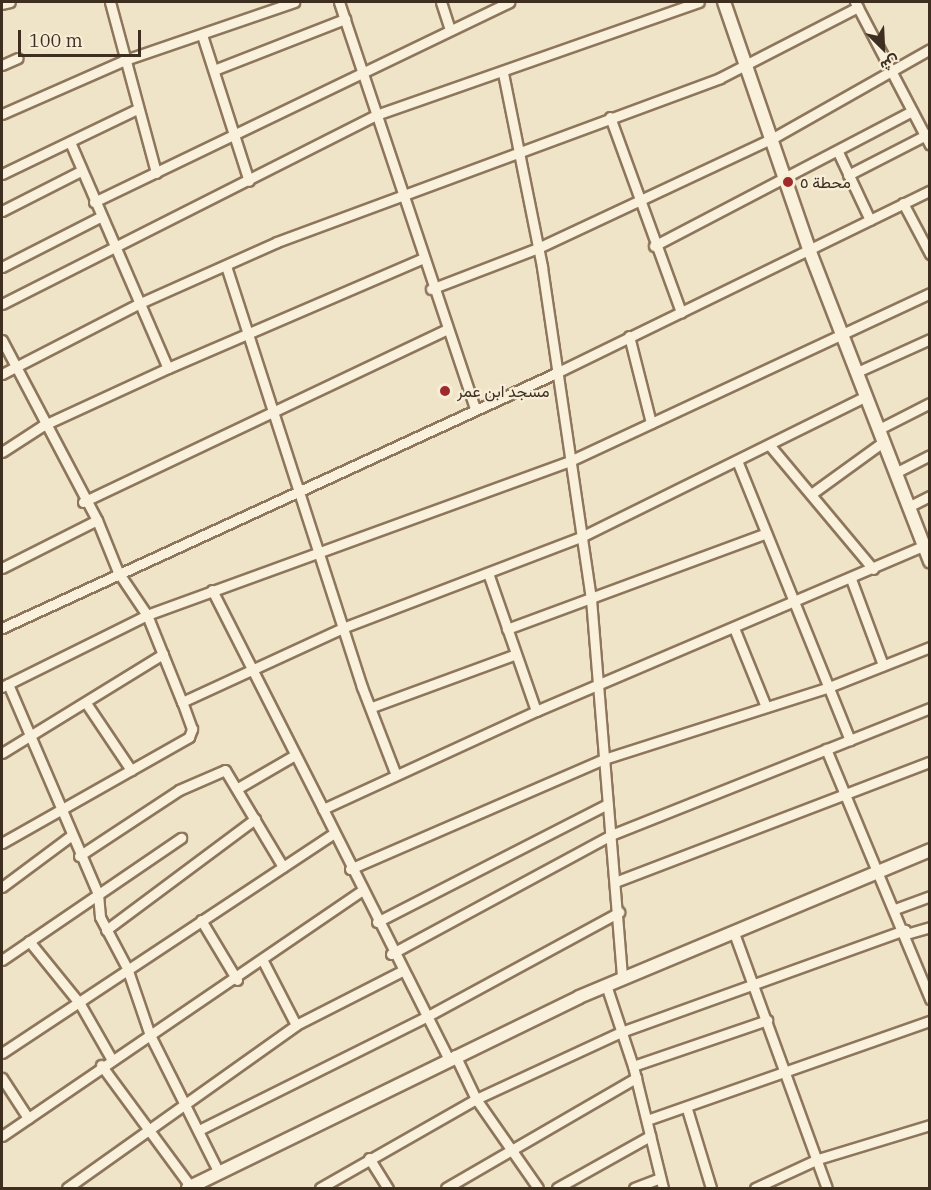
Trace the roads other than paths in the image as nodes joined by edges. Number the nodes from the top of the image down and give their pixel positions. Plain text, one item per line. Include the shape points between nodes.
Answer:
1 (10, 2) edge
2 (110, 2) edge
3 (294, 2) edge
4 (339, 2) edge
5 (441, 2) edge
6 (509, 2) edge
7 (699, 2) edge
8 (724, 2) edge
9 (2, 4) edge
10 (857, 4) edge
11 (345, 19) junction
12 (450, 29) junction
13 (202, 35) junction
14 (930, 49) edge
15 (18, 58) dead end
16 (125, 60) junction
17 (2, 65) edge
18 (747, 66) junction
19 (891, 69) junction
20 (214, 70) junction
21 (362, 71) junction
22 (503, 73) junction
23 (137, 110) junction
24 (912, 111) junction
25 (2, 114) edge
26 (376, 116) junction
27 (610, 117) junction
28 (927, 135) edge
29 (232, 137) junction
30 (773, 138) junction
31 (70, 142) junction
32 (930, 145) edge
33 (518, 150) junction
34 (838, 152) junction
35 (79, 171) junction
36 (156, 173) junction
37 (2, 174) edge
38 (848, 175) junction
39 (786, 179) junction
40 (249, 181) junction
41 (930, 191) edge
42 (402, 194) junction
43 (638, 201) junction
44 (94, 202) junction
45 (903, 203) junction
46 (2, 211) edge
47 (100, 217) junction
48 (870, 220) junction
49 (113, 246) junction
50 (654, 246) junction
51 (538, 248) junction
52 (810, 252) junction
53 (930, 255) edge
54 (423, 258) junction
55 (226, 266) junction
56 (2, 267) edge
57 (432, 289) junction
58 (930, 293) edge
59 (2, 304) edge
60 (138, 304) junction
61 (681, 312) junction
62 (446, 330) junction
63 (844, 335) junction
64 (629, 336) junction
65 (250, 337) junction
66 (930, 339) edge
67 (2, 340) edge
68 (15, 365) junction
69 (168, 368) junction
70 (857, 372) junction
71 (2, 374) edge
72 (554, 374) junction
73 (866, 396) junction
74 (930, 403) edge
75 (475, 408) junction
76 (275, 412) junction
77 (651, 423) junction
78 (42, 426) junction
79 (879, 429) junction
80 (883, 442) junction
81 (771, 447) junction
82 (2, 452) edge
83 (930, 455) edge
84 (570, 461) junction
85 (738, 464) junction
86 (895, 473) junction
87 (300, 488) junction
88 (814, 492) junction
89 (930, 496) edge
90 (83, 502) junction
91 (908, 507) junction
92 (97, 520) junction
93 (766, 533) junction
94 (581, 537) junction
95 (926, 545) edge
96 (323, 555) junction
97 (930, 562) edge
98 (3, 564) edge
99 (873, 569) junction
100 (118, 572) junction
101 (488, 573) junction
102 (851, 579) junction
103 (212, 590) junction
104 (591, 599) junction
105 (794, 604) junction
106 (147, 615) junction
107 (345, 627) junction
108 (2, 628) edge
109 (734, 628) junction
110 (507, 629) junction
111 (930, 647) edge
112 (163, 654) junction
113 (516, 654) junction
114 (883, 665) junction
115 (251, 668) junction
116 (598, 685) junction
117 (5, 686) edge
118 (829, 687) junction
119 (182, 702) junction
120 (86, 703) junction
121 (372, 707) junction
122 (766, 707) junction
123 (930, 708) edge
124 (536, 711) junction
125 (30, 737) junction
126 (850, 740) junction
127 (826, 749) junction
128 (2, 753) edge
129 (295, 755) junction
130 (604, 759) junction
131 (930, 762) edge
132 (131, 770) junction
133 (396, 775) junction
134 (238, 788) junction
135 (844, 796) junction
136 (608, 804) junction
137 (58, 809) junction
138 (322, 809) junction
139 (255, 819) junction
140 (334, 833) junction
141 (611, 835) junction
142 (69, 837) junction
143 (181, 838) dead end
144 (2, 843) edge
145 (930, 850) edge
146 (79, 856) junction
147 (283, 867) junction
148 (350, 869) junction
149 (878, 874) junction
150 (615, 882) junction
151 (2, 887) edge
152 (361, 891) junction
153 (98, 894) junction
154 (930, 896) edge
155 (895, 909) junction
156 (619, 912) junction
157 (201, 920) junction
158 (376, 922) junction
159 (930, 927) edge
160 (106, 930) junction
161 (905, 932) junction
162 (734, 933) junction
163 (29, 941) junction
164 (391, 954) junction
165 (2, 960) edge
166 (263, 961) junction
167 (127, 968) junction
168 (400, 972) junction
169 (622, 978) junction
170 (237, 980) junction
171 (753, 981) junction
172 (606, 985) junction
173 (930, 999) edge
174 (80, 1004) junction
175 (426, 1017) junction
176 (767, 1020) junction
177 (930, 1020) edge
178 (296, 1025) junction
179 (621, 1032) junction
180 (150, 1035) junction
181 (2, 1053) edge
182 (452, 1057) junction
183 (112, 1060) junction
184 (101, 1065) junction
185 (633, 1066) junction
186 (786, 1071) junction
187 (2, 1078) edge
188 (636, 1078) junction
189 (476, 1098) junction
190 (184, 1105) junction
191 (687, 1108) junction
192 (28, 1118) junction
193 (647, 1120) junction
194 (930, 1125) edge
195 (199, 1130) junction
196 (148, 1131) junction
197 (650, 1136) junction
198 (2, 1137) edge
199 (510, 1148) junction
200 (369, 1158) junction
201 (818, 1159) junction
202 (218, 1171) junction
203 (660, 1178) junction
204 (67, 1188) edge
205 (190, 1188) edge
206 (320, 1188) edge
207 (388, 1188) edge
208 (446, 1188) edge
209 (538, 1188) edge
210 (557, 1188) edge
211 (634, 1188) edge
212 (663, 1188) edge
213 (711, 1188) edge
214 (755, 1188) edge
215 (827, 1188) edge

1 - 9 street
2 - 16 street
3 - 13 street
4 - 11 street
5 - 12 street
6 - 12 street
7 - 22 street
8 - 18 street
10 - 18 street
10 - 19 street
11 - 20 street
11 - 21 street
12 - 21 street
13 - 16 street
13 - 20 street
14 - 19 street
15 - 17 street
16 - 23 street
16 - 25 street
18 - 27 street
18 - 30 street
19 - 24 street
19 - 30 street
20 - 29 street
21 - 26 street
21 - 29 street
22 - 26 street
22 - 33 street
23 - 31 street
23 - 36 street
24 - 28 street
24 - 34 street
26 - 40 street
26 - 42 street
27 - 33 street
27 - 43 street
28 - 32 street
28 - 38 street
29 - 36 street
29 - 40 street
30 - 39 street
30 - 43 street
31 - 35 street
31 - 37 street
33 - 42 street
33 - 51 street
34 - 38 street
34 - 39 street
35 - 44 street
35 - 46 street
36 - 44 street
38 - 48 street
39 - 50 street
39 - 52 street
40 - 49 street
41 - 45 street
42 - 54 street
42 - 55 street
43 - 50 street
43 - 51 street
44 - 47 street
45 - 48 street
45 - 53 street
47 - 49 street
47 - 56 street
48 - 52 street
49 - 59 street
49 - 60 street
50 - 61 street
51 - 57 street
51 - 72 street
52 - 61 street
52 - 63 street
54 - 57 street
54 - 65 street
55 - 60 street
55 - 65 street
57 - 62 street
58 - 63 street
60 - 68 street
60 - 69 street
61 - 64 street
62 - 75 street
62 - 76 street
63 - 70 street
63 - 77 street
64 - 72 street
64 - 77 street
65 - 69 street
65 - 76 street
66 - 70 street
67 - 68 street
68 - 71 street
68 - 78 street
69 - 78 street
70 - 73 street
72 - 75 street
72 - 84 street
73 - 79 street
73 - 81 street
74 - 79 street
75 - 87 street
76 - 87 street
76 - 90 street
77 - 84 street
78 - 82 street
78 - 90 street
79 - 80 street
80 - 86 street
80 - 88 street
81 - 85 street
81 - 88 street
83 - 86 street
84 - 94 street
84 - 96 street
85 - 93 street
85 - 94 street
86 - 91 street
87 - 96 street
87 - 100 street
88 - 99 street
89 - 91 street
90 - 92 street
91 - 95 street
92 - 98 street
92 - 100 street
93 - 104 street
93 - 105 street
94 - 101 street
94 - 104 street
95 - 97 street
95 - 99 street
96 - 103 street
96 - 107 street
99 - 102 street
100 - 106 street
100 - 108 street
101 - 107 street
101 - 110 street
102 - 105 street
102 - 114 street
103 - 106 street
103 - 115 street
104 - 110 street
104 - 116 street
105 - 109 street
105 - 118 street
106 - 112 street
106 - 117 street
107 - 115 street
107 - 121 street
109 - 116 street
109 - 122 street
110 - 113 street
111 - 114 street
112 - 119 street
112 - 120 street
113 - 121 street
113 - 124 street
114 - 118 street
115 - 119 street
115 - 129 street
116 - 124 street
116 - 130 street
117 - 125 street
118 - 122 street
118 - 126 street
119 - 132 street via 192,729 189,737
120 - 125 street
120 - 132 street
121 - 133 street
122 - 130 street
123 - 126 street
124 - 133 street
125 - 128 street
125 - 137 street
126 - 127 street
127 - 135 street
127 - 141 street
129 - 134 street
129 - 138 street
130 - 136 street
130 - 148 street
131 - 135 street
132 - 137 street
133 - 138 street
134 - 139 street
134 - 146 street via 229,773 219,771 179,790
135 - 149 street
135 - 150 street
136 - 141 street
136 - 158 street
137 - 142 street
137 - 144 street
138 - 140 street
139 - 147 street
139 - 160 street
140 - 147 street
140 - 148 street
141 - 150 street
141 - 164 street
142 - 146 street
142 - 151 street
143 - 153 street
145 - 149 street
146 - 153 street
147 - 157 street
148 - 152 street
149 - 155 street
149 - 162 street
150 - 156 street
152 - 158 street
152 - 166 street via 296,932
153 - 160 street
153 - 163 street
154 - 155 street
155 - 161 street
156 - 169 street
156 - 175 street
157 - 167 street
157 - 170 street
158 - 164 street
159 - 161 street
160 - 167 street
161 - 171 street
161 - 173 street
162 - 169 street
162 - 171 street
163 - 165 street
163 - 174 street
164 - 168 street
166 - 170 street
166 - 178 street
167 - 174 street
167 - 180 street
168 - 175 street
168 - 178 street
169 - 172 street
170 - 180 street
171 - 176 street
171 - 179 street
172 - 179 street
172 - 182 street
174 - 181 street
174 - 183 street
175 - 182 street
175 - 195 street
176 - 185 street
176 - 186 street
177 - 186 street
178 - 190 street
179 - 185 street
179 - 189 street
180 - 183 street
180 - 190 street
182 - 189 street
182 - 202 street
183 - 184 street
184 - 192 street
184 - 196 street
185 - 188 street
186 - 191 street
186 - 201 street
187 - 192 street
188 - 193 street
188 - 199 street
189 - 199 street
189 - 200 street
190 - 195 street
190 - 196 street
191 - 193 street
191 - 213 street
192 - 198 street
193 - 197 street
194 - 201 street
195 - 202 street
196 - 204 street
196 - 205 street
197 - 203 street
197 - 210 street
199 - 208 street
199 - 209 street
200 - 206 street
200 - 207 street
201 - 214 street
201 - 215 street
202 - 205 street
203 - 211 street
203 - 212 street

